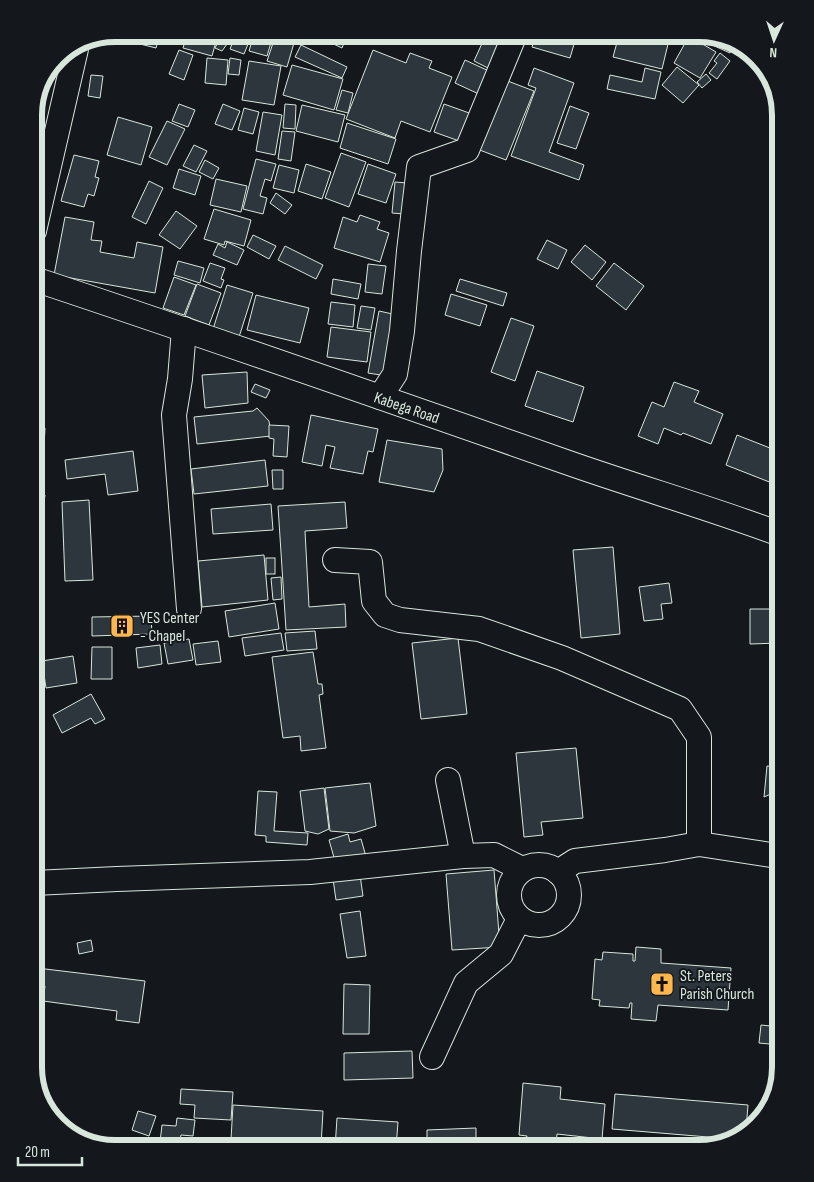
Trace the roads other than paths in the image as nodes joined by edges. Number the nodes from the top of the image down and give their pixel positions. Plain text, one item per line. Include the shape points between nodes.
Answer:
1 (511, 43) edge
2 (75, 55) edge
3 (43, 192) edge
4 (43, 282) edge
5 (184, 330) junction
6 (380, 397) junction
7 (772, 531) edge
8 (335, 560) dead end
9 (189, 609) dead end
10 (448, 780) dead end
11 (699, 844) junction
12 (772, 855) edge
13 (463, 856) junction
14 (522, 869) junction
15 (558, 872) junction
16 (42, 883) edge
17 (519, 919) junction
18 (432, 1057) dead end

1 - 6 street via 468,150 419,167 395,374
2 - 3 street
4 - 5 street, Kabega Road
5 - 6 street, Kabega Road
5 - 9 street via 174,415
6 - 7 street, Kabega Road
8 - 11 street via 370,562 374,601 385,615 400,620 479,629 562,658 680,709 699,737
10 - 13 street
11 - 12 street
11 - 15 street via 575,860
13 - 14 street via 494,855
13 - 16 street via 310,872
14 - 15 street via 540,865
14 - 17 street via 510,884 508,893 509,903
15 - 17 street via 568,887 570,897 562,914 547,925 537,926
17 - 18 street via 501,954 466,983

